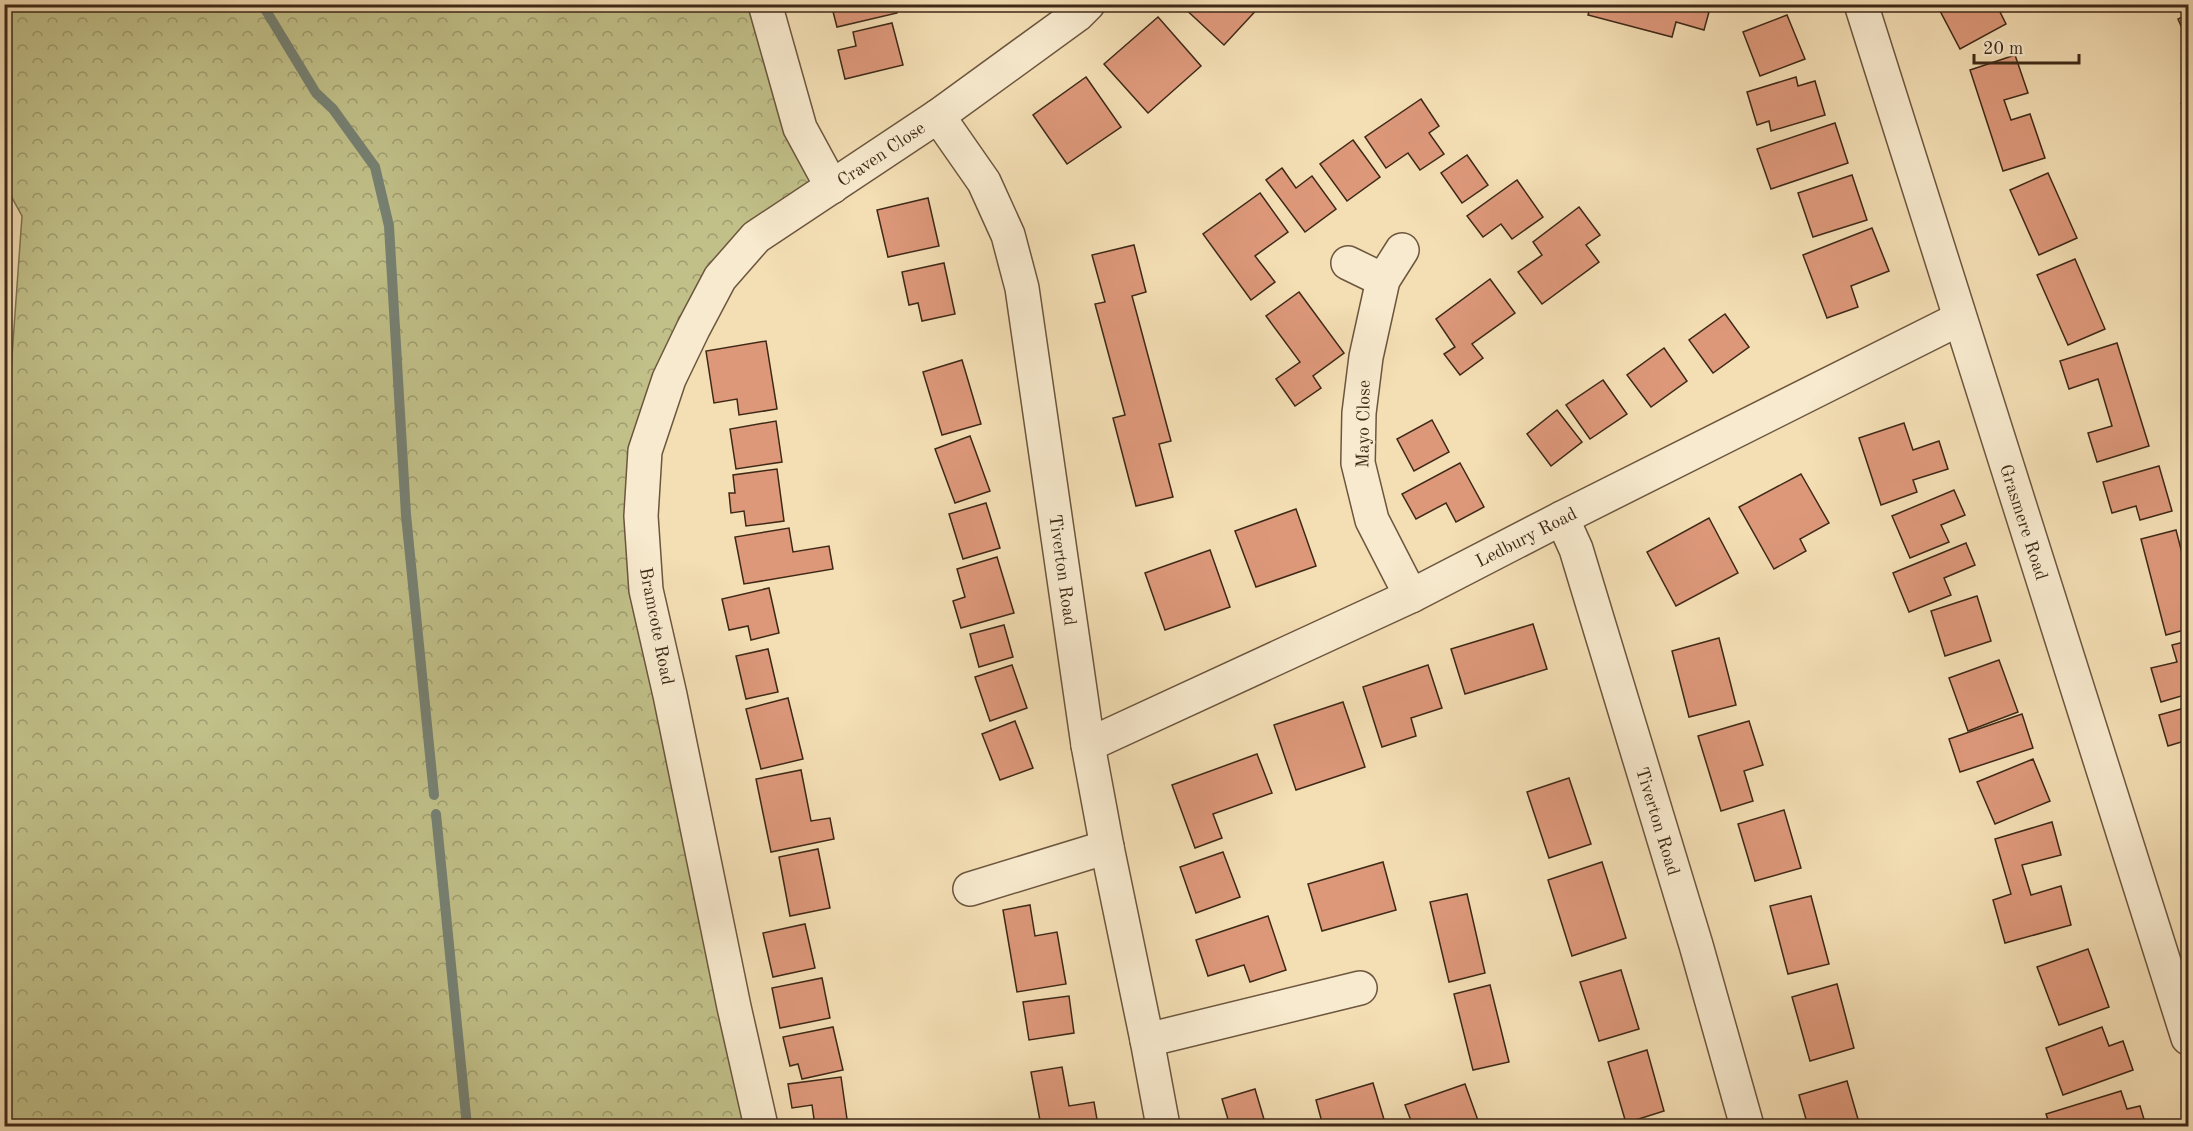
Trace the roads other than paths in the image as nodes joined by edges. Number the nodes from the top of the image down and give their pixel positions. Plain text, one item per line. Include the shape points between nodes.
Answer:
1 (765, 4) edge
2 (1088, 4) edge
3 (1861, 4) edge
4 (938, 116) junction
5 (832, 187) junction
6 (1402, 250) dead end
7 (1348, 264) dead end
8 (1383, 280) junction
9 (1959, 319) junction
10 (1562, 518) junction
11 (1411, 596) junction
12 (1088, 745) junction
13 (1107, 848) junction
14 (970, 889) dead end
15 (1360, 988) dead end
16 (2188, 1034) edge
17 (1148, 1040) junction
18 (761, 1126) edge
19 (1163, 1126) edge
20 (1747, 1126) edge

1 - 5 street, Craven Close via 800,128
2 - 4 street, Craven Close
3 - 9 street, Grasmere Road
4 - 5 street, Craven Close
4 - 12 street, Tiverton Road via 984,182 1008,236 1022,288
5 - 18 street, Bramcote Road via 756,237 720,278 669,379 645,451 641,516 646,590
6 - 8 street, Mayo Close
7 - 8 street
8 - 11 street, Mayo Close via 1366,357 1358,463 1372,520
9 - 10 street, Ledbury Road
9 - 16 street, Grasmere Road
10 - 11 street, Ledbury Road
10 - 20 street, Tiverton Road via 1576,549
11 - 12 street, Ledbury Road
12 - 13 street, Tiverton Road
13 - 14 street
13 - 17 street, Tiverton Road
15 - 17 street
17 - 19 street, Tiverton Road

